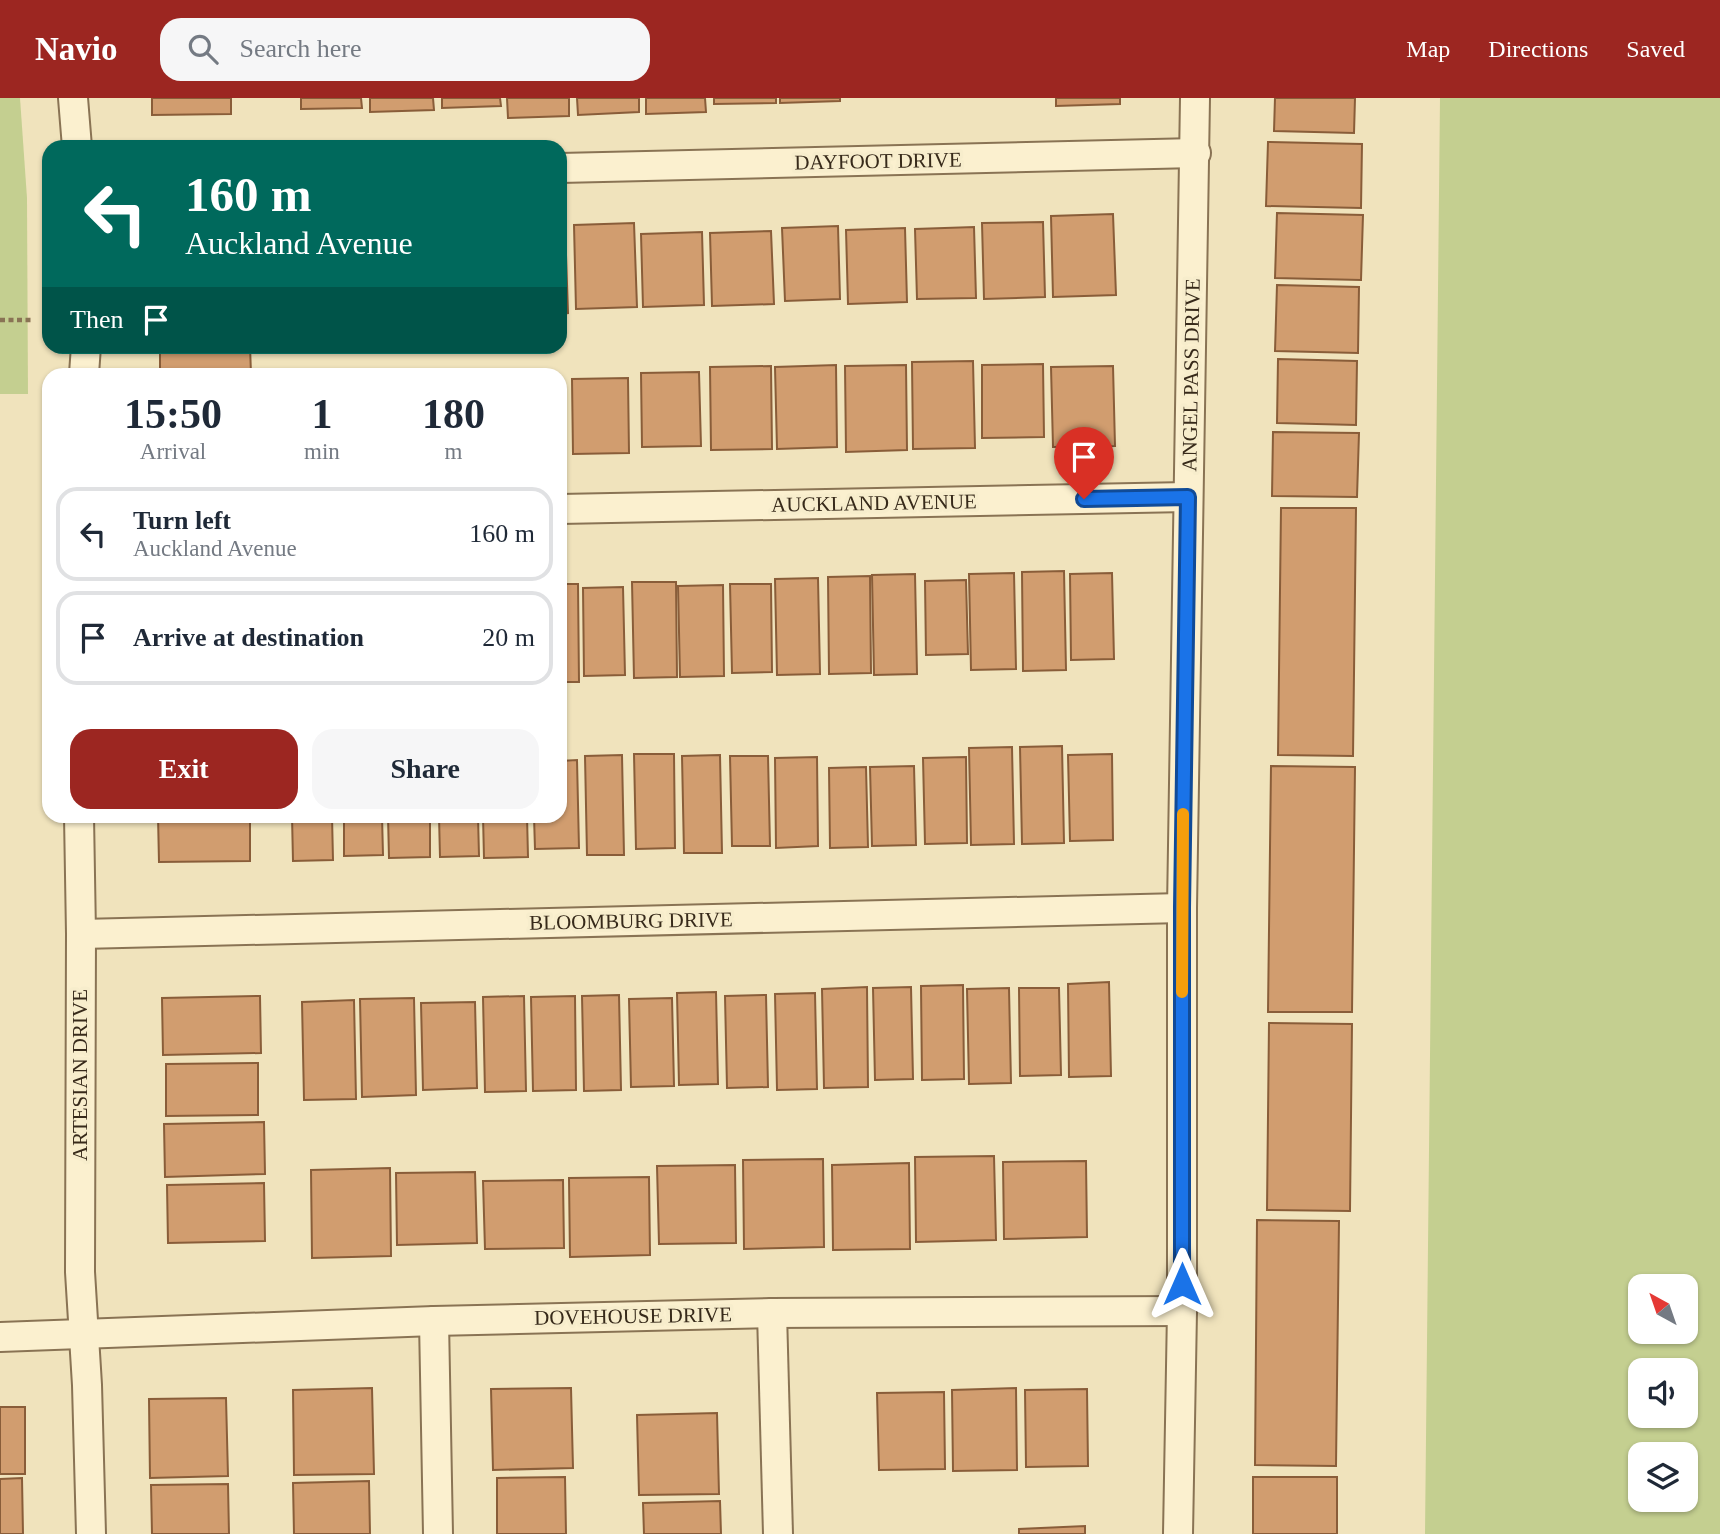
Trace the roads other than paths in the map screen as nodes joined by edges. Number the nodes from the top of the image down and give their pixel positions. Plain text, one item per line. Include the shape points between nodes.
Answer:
1 (73, 98) edge
2 (1195, 98) edge
3 (76, 140) edge
4 (1196, 153) junction
5 (567, 168) edge
6 (1188, 497) junction
7 (567, 509) edge
8 (79, 823) edge
9 (1182, 908) junction
10 (81, 934) junction
11 (1182, 1311) junction
12 (772, 1313) junction
13 (434, 1321) junction
14 (84, 1334) junction
15 (0, 1337) edge
16 (91, 1534) edge
17 (438, 1534) edge
18 (778, 1534) edge
19 (1178, 1534) edge

1 - 3 street
2 - 4 street, ANGEL PASS DRIVE
4 - 5 street, DAYFOOT DRIVE
4 - 6 street, ANGEL PASS DRIVE
6 - 7 street, AUCKLAND AVENUE
6 - 9 street, ANGEL PASS DRIVE
8 - 10 street, ARTESIAN DRIVE
9 - 10 street, BLOOMBURG DRIVE
9 - 11 street, ANGEL PASS DRIVE
10 - 14 street, ARTESIAN DRIVE via 80,1272
11 - 12 street, DOVEHOUSE DRIVE
11 - 19 street, ANGEL PASS DRIVE
12 - 13 street, DOVEHOUSE DRIVE
12 - 18 street
13 - 14 street, DOVEHOUSE DRIVE
13 - 17 street
14 - 15 street, DOVEHOUSE DRIVE
14 - 16 street, ARTESIAN DRIVE

